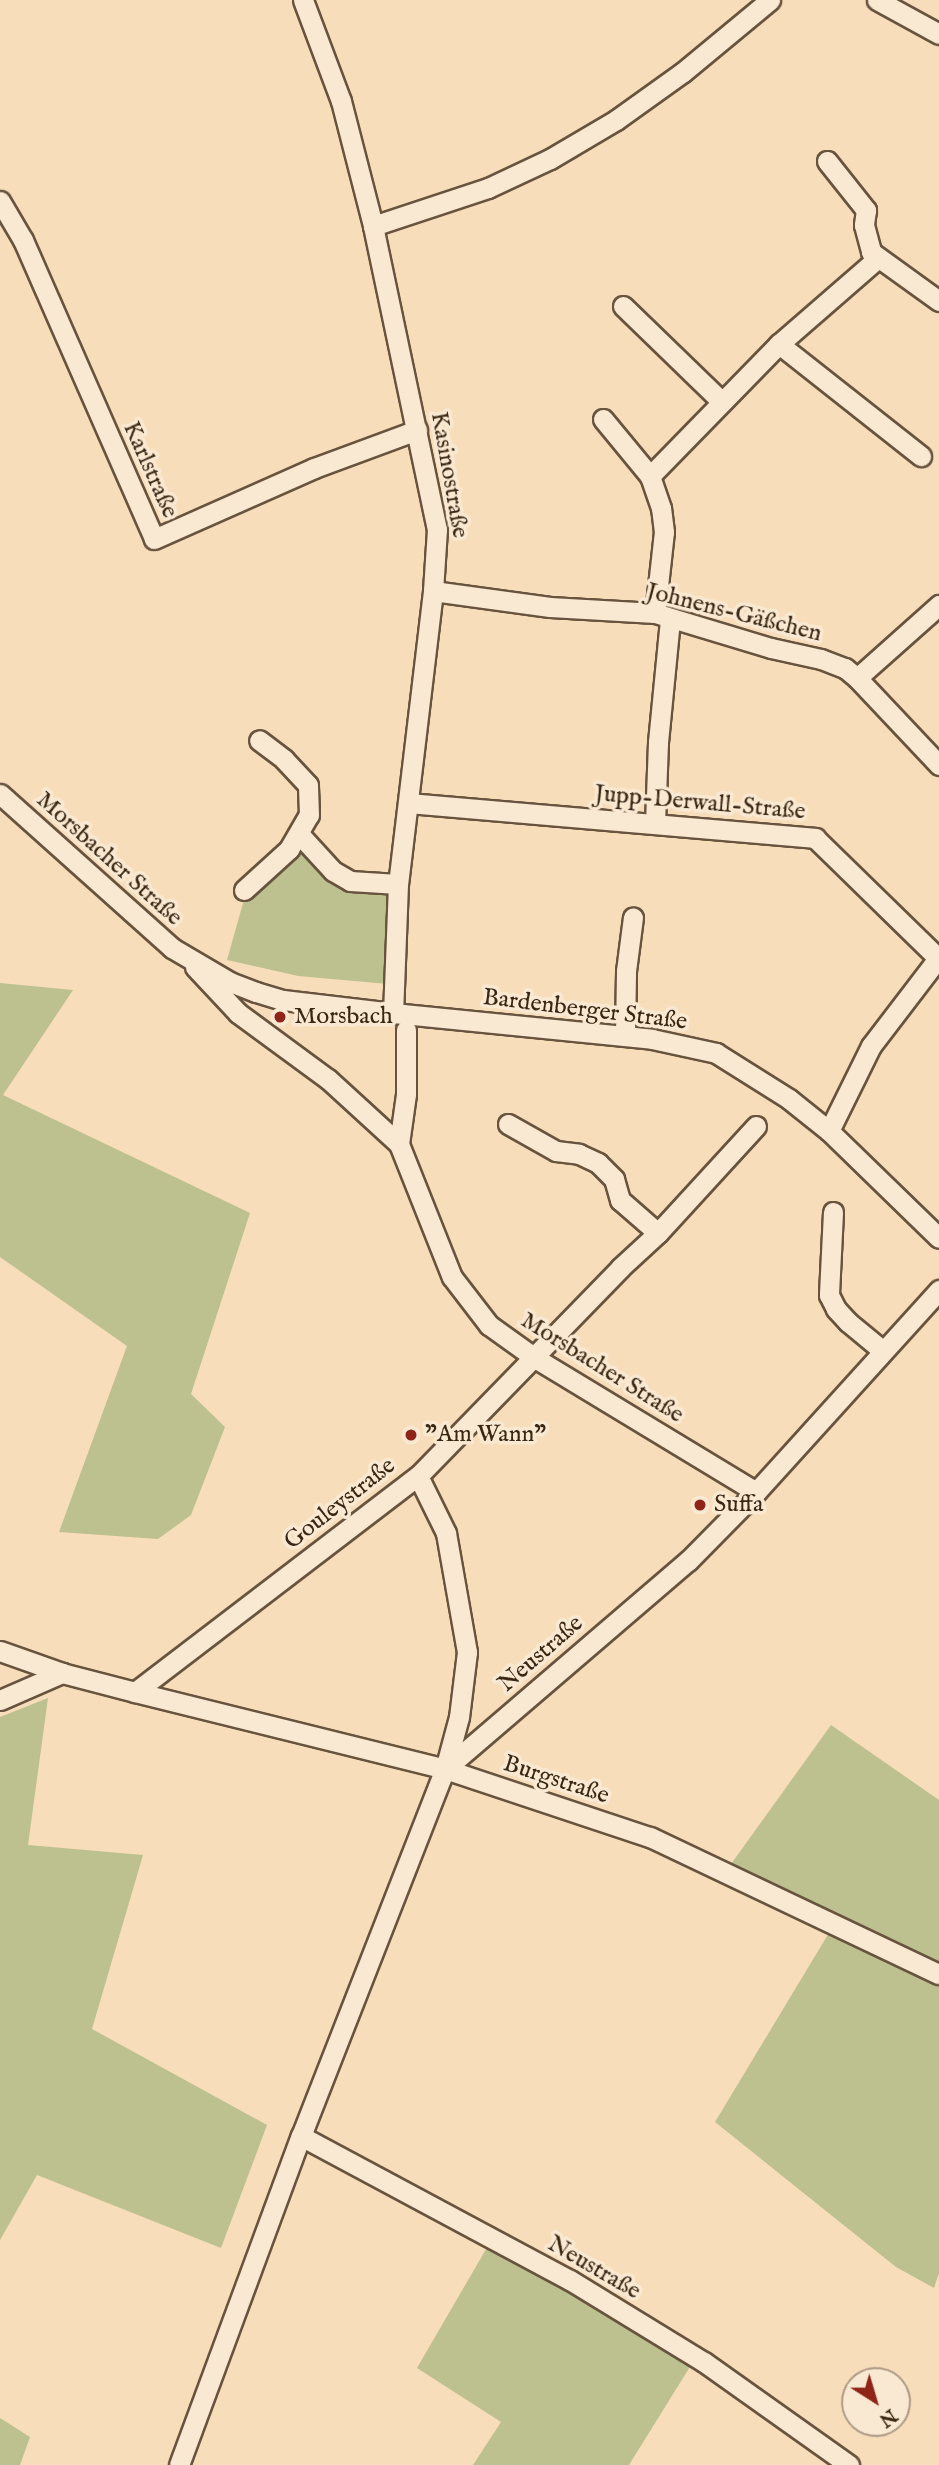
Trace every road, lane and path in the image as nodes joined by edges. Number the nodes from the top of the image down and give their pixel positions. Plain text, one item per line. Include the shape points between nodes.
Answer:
1 (303, 0) edge
2 (770, 0) edge
3 (886, 2) edge
4 (939, 34) edge
5 (827, 161) dead end
6 (0, 201) edge
7 (373, 226) junction
8 (878, 258) junction
9 (939, 301) edge
10 (623, 306) dead end
11 (779, 344) junction
12 (721, 401) junction
13 (603, 419) dead end
14 (417, 430) junction
15 (921, 456) dead end
16 (650, 476) junction
17 (433, 592) junction
18 (939, 605) edge
19 (662, 616) junction
20 (857, 678) junction
21 (259, 740) dead end
22 (939, 765) edge
23 (0, 794) edge
24 (409, 803) junction
25 (655, 824) junction
26 (300, 835) junction
27 (398, 884) junction
28 (244, 890) dead end
29 (633, 917) dead end
30 (939, 957) edge
31 (188, 959) junction
32 (284, 1000) joint
33 (393, 1013) junction
34 (406, 1030) dead end
35 (625, 1036) junction
36 (508, 1124) dead end
37 (756, 1126) dead end
38 (829, 1131) junction
39 (399, 1144) junction
40 (833, 1212) dead end
41 (658, 1233) junction
42 (939, 1238) edge
43 (939, 1290) edge
44 (883, 1351) junction
45 (535, 1358) junction
46 (418, 1476) junction
47 (756, 1492) junction
48 (0, 1651) edge
49 (62, 1673) junction
50 (135, 1692) junction
51 (0, 1700) edge
52 (445, 1769) junction
53 (939, 1975) edge
54 (301, 2136) junction
55 (179, 2465) edge
56 (849, 2465) edge

1 - 7 street, Kasinostraße via 341,101
2 - 7 street via 616,120 550,159 488,188
3 - 4 street
5 - 8 street via 866,210 867,241
6 - 14 street, Karlstraße via 23,240 154,539 314,468
7 - 14 street, Kasinostraße
8 - 9 street
8 - 11 street
10 - 12 street
11 - 12 street
11 - 15 street
12 - 16 street
13 - 16 street
14 - 17 street, Kasinostraße via 437,529
16 - 19 street via 664,532
17 - 19 street, Johnens-Gäßchen
17 - 24 street, Kasinostraße
18 - 20 street
19 - 20 street, Johnens-Gäßchen via 821,659
19 - 25 street
20 - 22 street, Johnens-Gäßchen
21 - 26 street via 308,785 309,815
23 - 31 street, Morsbacher Straße
24 - 25 street, Jupp-Derwall-Straße
24 - 27 street, Kasinostraße
25 - 30 street, Jupp-Derwall-Straße via 815,838
26 - 27 street via 333,871 350,881
26 - 28 street
27 - 33 street, Kasinostraße
29 - 35 street
30 - 38 street via 871,1046
31 - 32 street, Morsbacher Straße via 230,982
31 - 39 street, Morsbacher Straße via 238,1013 328,1079
32 - 33 street, Bardenberger Straße
33 - 35 street, Bardenberger Straße
34 - 39 street, Morsbacher Straße via 406,1094
35 - 38 street, Bardenberger Straße via 716,1054 789,1099
36 - 41 street via 556,1151 598,1163 614,1179 621,1200
37 - 41 street, Gouleystraße
38 - 42 street, Bardenberger Straße
39 - 45 street, Morsbacher Straße via 452,1277 489,1325
40 - 44 street via 830,1295 848,1322
41 - 45 street, Gouleystraße
43 - 44 street, Neustraße
44 - 47 street, Neustraße
45 - 46 street, Gouleystraße
45 - 47 street, Morsbacher Straße
46 - 50 street, Gouleystraße
46 - 52 street via 446,1534 467,1652
47 - 52 street, Neustraße via 688,1561
48 - 49 street
49 - 50 street
49 - 51 street
50 - 52 street, Burgstraße
52 - 53 street, Burgstraße via 650,1837
52 - 54 street, Neustraße
54 - 55 street, Neustraße
54 - 56 street, Neustraße via 570,2280 704,2362

